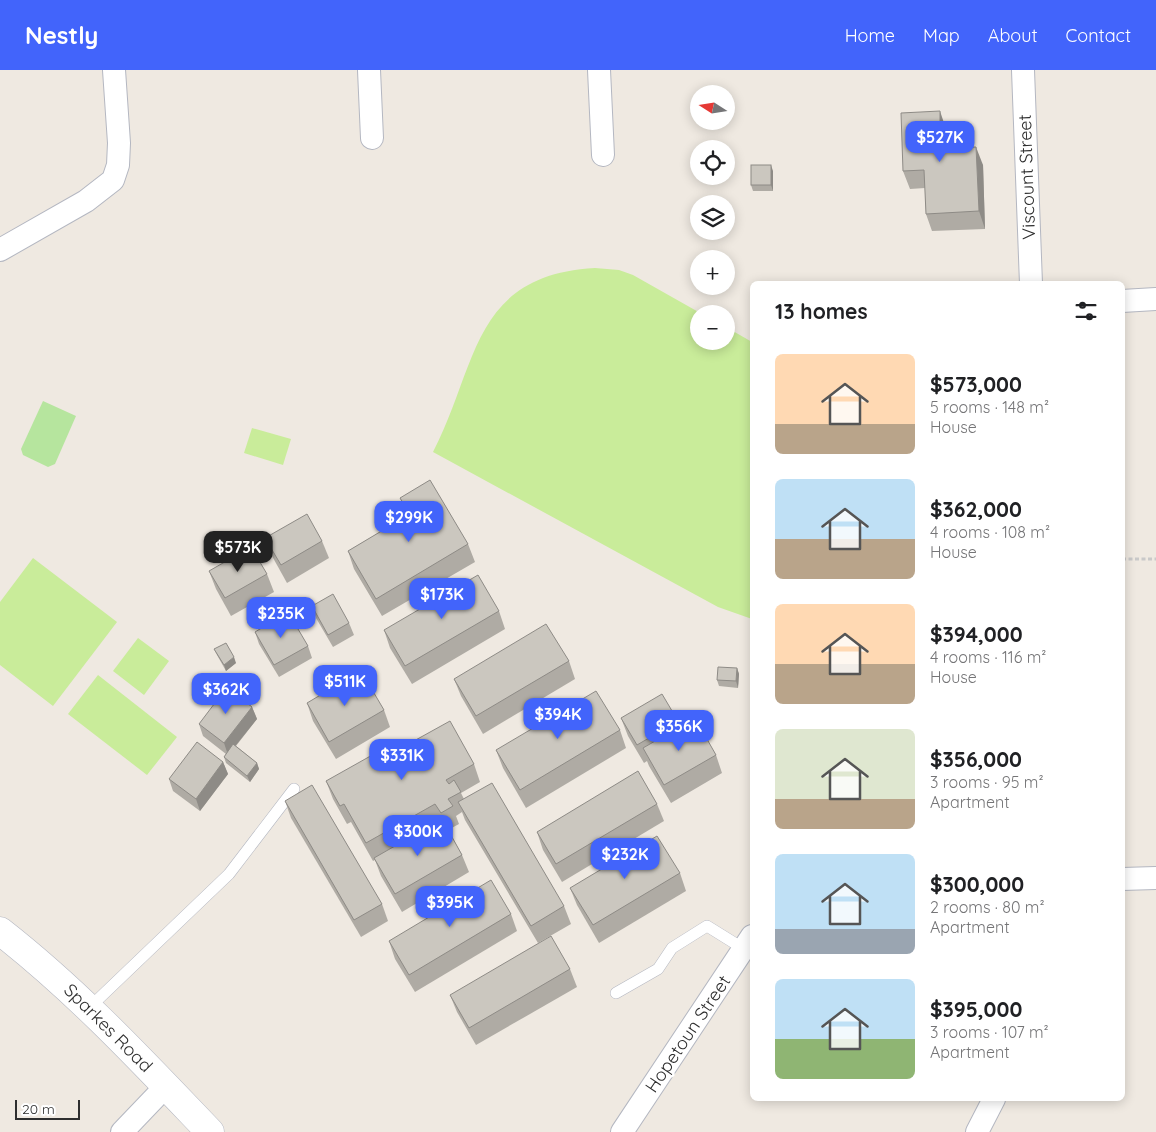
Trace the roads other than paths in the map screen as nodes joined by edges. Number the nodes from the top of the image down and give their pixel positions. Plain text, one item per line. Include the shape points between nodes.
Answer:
1 (114, 70) edge
2 (369, 70) edge
3 (599, 70) edge
4 (1023, 70) edge
5 (372, 138) dead end
6 (602, 155) dead end
7 (0, 250) edge
8 (1031, 281) edge
9 (1156, 299) edge
10 (1125, 301) edge
11 (294, 789) dead end
12 (1156, 878) edge
13 (1125, 879) edge
14 (0, 931) edge
15 (748, 942) edge
16 (616, 994) dead end
17 (89, 1008) junction
18 (166, 1086) junction
19 (993, 1101) edge
20 (122, 1132) edge
21 (210, 1132) edge
22 (622, 1132) edge
23 (978, 1132) edge

1 - 7 street via 119,143 118,165 113,180 86,201
2 - 5 street
3 - 6 street
4 - 8 street, Viscount Street
9 - 10 street
11 - 17 lane via 229,874
12 - 13 street
14 - 17 street, Sparkes Road via 41,963
15 - 16 lane via 707,926 672,948 658,969
15 - 22 street, Hopetoun Street
17 - 18 street, Sparkes Road
18 - 20 street
18 - 21 street, Sparkes Road
19 - 23 street

